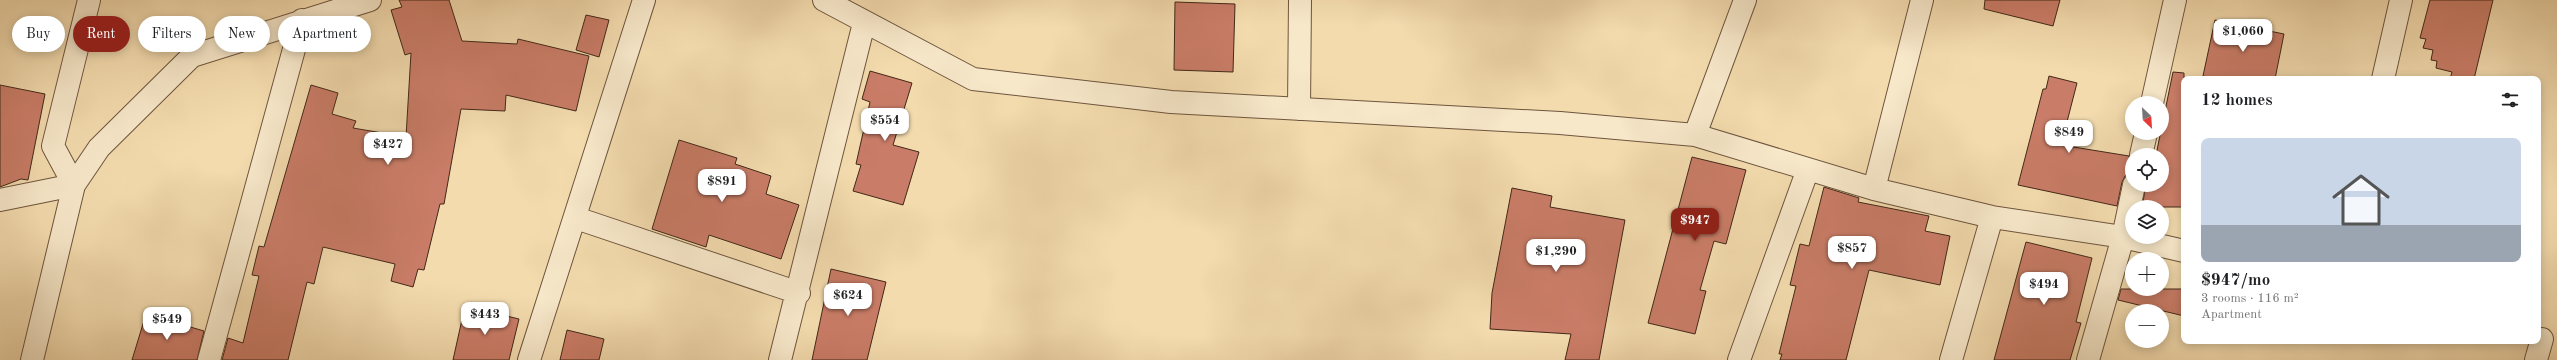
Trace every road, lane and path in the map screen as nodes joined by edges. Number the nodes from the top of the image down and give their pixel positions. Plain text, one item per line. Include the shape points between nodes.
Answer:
1 (89, 0) edge
2 (370, 0) edge
3 (644, 0) edge
4 (824, 0) edge
5 (1300, 0) edge
6 (1745, 0) edge
7 (1922, 0) edge
8 (2175, 0) edge
9 (2401, 0) edge
10 (316, 16) edge
11 (864, 23) junction
12 (278, 28) edge
13 (293, 52) edge
14 (2384, 76) edge
15 (2154, 96) edge
16 (1299, 109) junction
17 (1695, 134) junction
18 (1808, 169) junction
19 (74, 185) junction
20 (1874, 189) junction
21 (2133, 192) edge
22 (0, 200) edge
23 (1992, 216) junction
24 (576, 218) junction
25 (2123, 237) junction
26 (2181, 250) edge
27 (799, 293) junction
28 (2546, 340) edge
29 (32, 360) edge
30 (208, 360) edge
31 (529, 360) edge
32 (780, 360) edge
33 (1739, 360) edge
34 (1951, 360) edge
35 (2088, 360) edge
36 (2536, 360) edge

1 - 19 street via 53,146
2 - 10 street
3 - 24 street
4 - 11 street
5 - 16 street
6 - 17 street
7 - 20 street
8 - 15 street
9 - 14 street
11 - 16 street via 973,79 1172,102
11 - 27 street
12 - 19 street via 192,56 99,148
13 - 30 street
16 - 17 street via 1560,123
17 - 18 street
18 - 20 street
18 - 33 street
19 - 22 street
19 - 29 street
20 - 23 street
21 - 25 street
23 - 25 street
23 - 34 street
24 - 27 street
24 - 31 street
25 - 26 street
25 - 35 street
27 - 32 street
28 - 36 street

